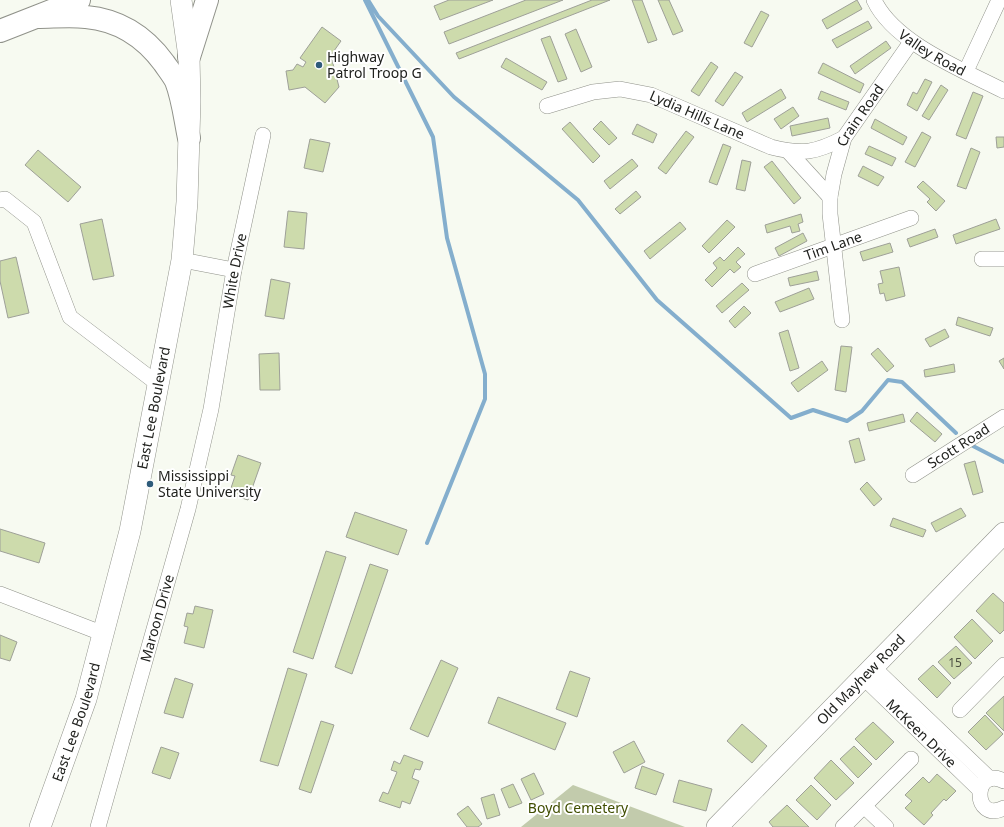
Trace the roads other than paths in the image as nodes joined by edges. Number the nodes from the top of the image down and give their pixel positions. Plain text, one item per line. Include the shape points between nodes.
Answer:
1 (80, 0) edge
2 (181, 0) edge
3 (207, 0) edge
4 (874, 0) edge
5 (999, 0) edge
6 (37, 16) junction
7 (0, 31) edge
8 (911, 42) junction
9 (189, 57) junction
10 (966, 71) junction
11 (1004, 91) edge
12 (547, 106) dead end
13 (263, 135) dead end
14 (189, 138) junction
15 (844, 138) junction
16 (788, 152) junction
17 (830, 197) junction
18 (0, 200) edge
19 (911, 218) dead end
20 (834, 247) junction
21 (982, 259) dead end
22 (182, 260) junction
23 (1004, 260) edge
24 (234, 270) junction
25 (755, 274) dead end
26 (842, 320) dead end
27 (158, 384) junction
28 (211, 409) joint
29 (1004, 417) edge
30 (913, 475) dead end
31 (1004, 533) edge
32 (0, 594) edge
33 (104, 634) junction
34 (1004, 666) edge
35 (868, 672) junction
36 (960, 710) dead end
37 (911, 759) dead end
38 (991, 783) edge
39 (864, 806) junction
40 (1003, 811) edge
41 (40, 827) edge
42 (98, 827) edge
43 (717, 827) edge
44 (843, 827) edge
45 (886, 827) edge

1 - 6 main road
2 - 9 street, East Lee Boulevard
3 - 9 main road
4 - 8 street, Valley Road via 896,30
5 - 10 street
6 - 7 main road
6 - 14 main road via 98,19 125,28 141,37 155,51 175,80 181,96
8 - 10 street, Valley Road
8 - 15 street, Crain Road
9 - 14 street, East Lee Boulevard
10 - 11 street, Valley Road
12 - 16 street, Lydia Hills Lane via 593,92 620,88 651,95
13 - 24 street, White Drive
14 - 22 street, East Lee Boulevard
15 - 16 street, Lydia Hills Lane via 816,150
15 - 17 street, Crain Road
16 - 17 street
17 - 20 street, Crain Road
18 - 27 street via 5,199 34,222 70,317
19 - 20 street, Tim Lane
20 - 25 street, Tim Lane
20 - 26 street, Crain Road
21 - 23 street
22 - 24 street
22 - 27 street, East Lee Boulevard
24 - 28 street, White Drive
27 - 33 street, East Lee Boulevard via 130,531
28 - 42 street, Maroon Drive via 188,509
29 - 30 street, Scott Road
31 - 35 street, Old Mayhew Road
32 - 33 street
33 - 41 street, East Lee Boulevard via 86,699
34 - 36 street
35 - 38 street, McKeen Drive
35 - 43 street, Old Mayhew Road
37 - 39 street
38 - 40 street, McKeen Drive via 980,800 986,808
39 - 44 street
39 - 45 street

